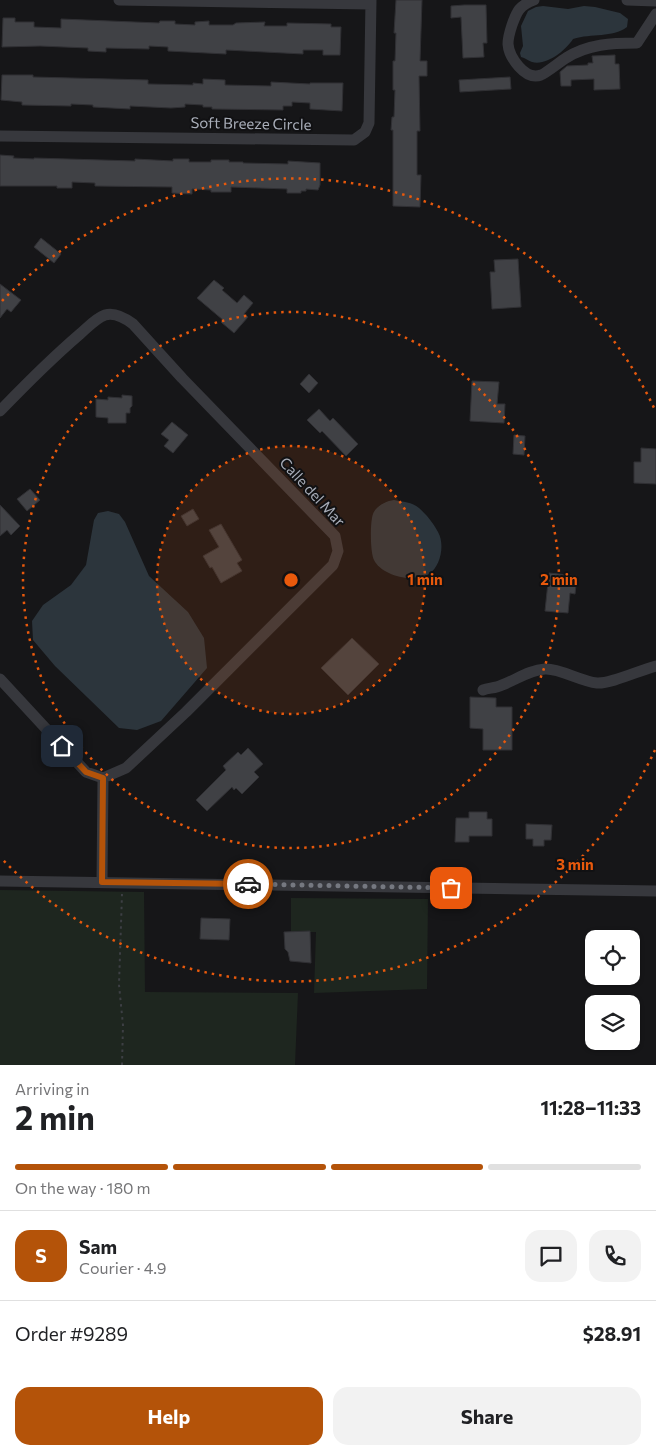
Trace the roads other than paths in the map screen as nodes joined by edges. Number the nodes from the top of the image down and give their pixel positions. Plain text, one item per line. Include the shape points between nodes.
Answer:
1 (119, 0) edge
2 (534, 0) edge
3 (627, 0) edge
4 (656, 1) edge
5 (370, 2) edge
6 (656, 14) edge
7 (0, 136) edge
8 (0, 410) edge
9 (656, 666) edge
10 (0, 679) edge
11 (483, 690) dead end
12 (103, 778) junction
13 (0, 881) edge
14 (102, 882) junction
15 (656, 891) edge

1 - 5 street
2 - 6 street via 518,10 508,36 513,58 518,66 533,76 541,75 578,50 600,44 637,43
3 - 4 street
5 - 7 street, Soft Breeze Circle via 369,123 365,132 354,140
8 - 12 street, Calle del Mar via 95,321 104,315 114,314 133,324 335,536 338,551 333,565 126,768
9 - 11 street via 598,683 546,669 529,672
10 - 12 street via 86,772
12 - 14 street
13 - 14 street
14 - 15 street

